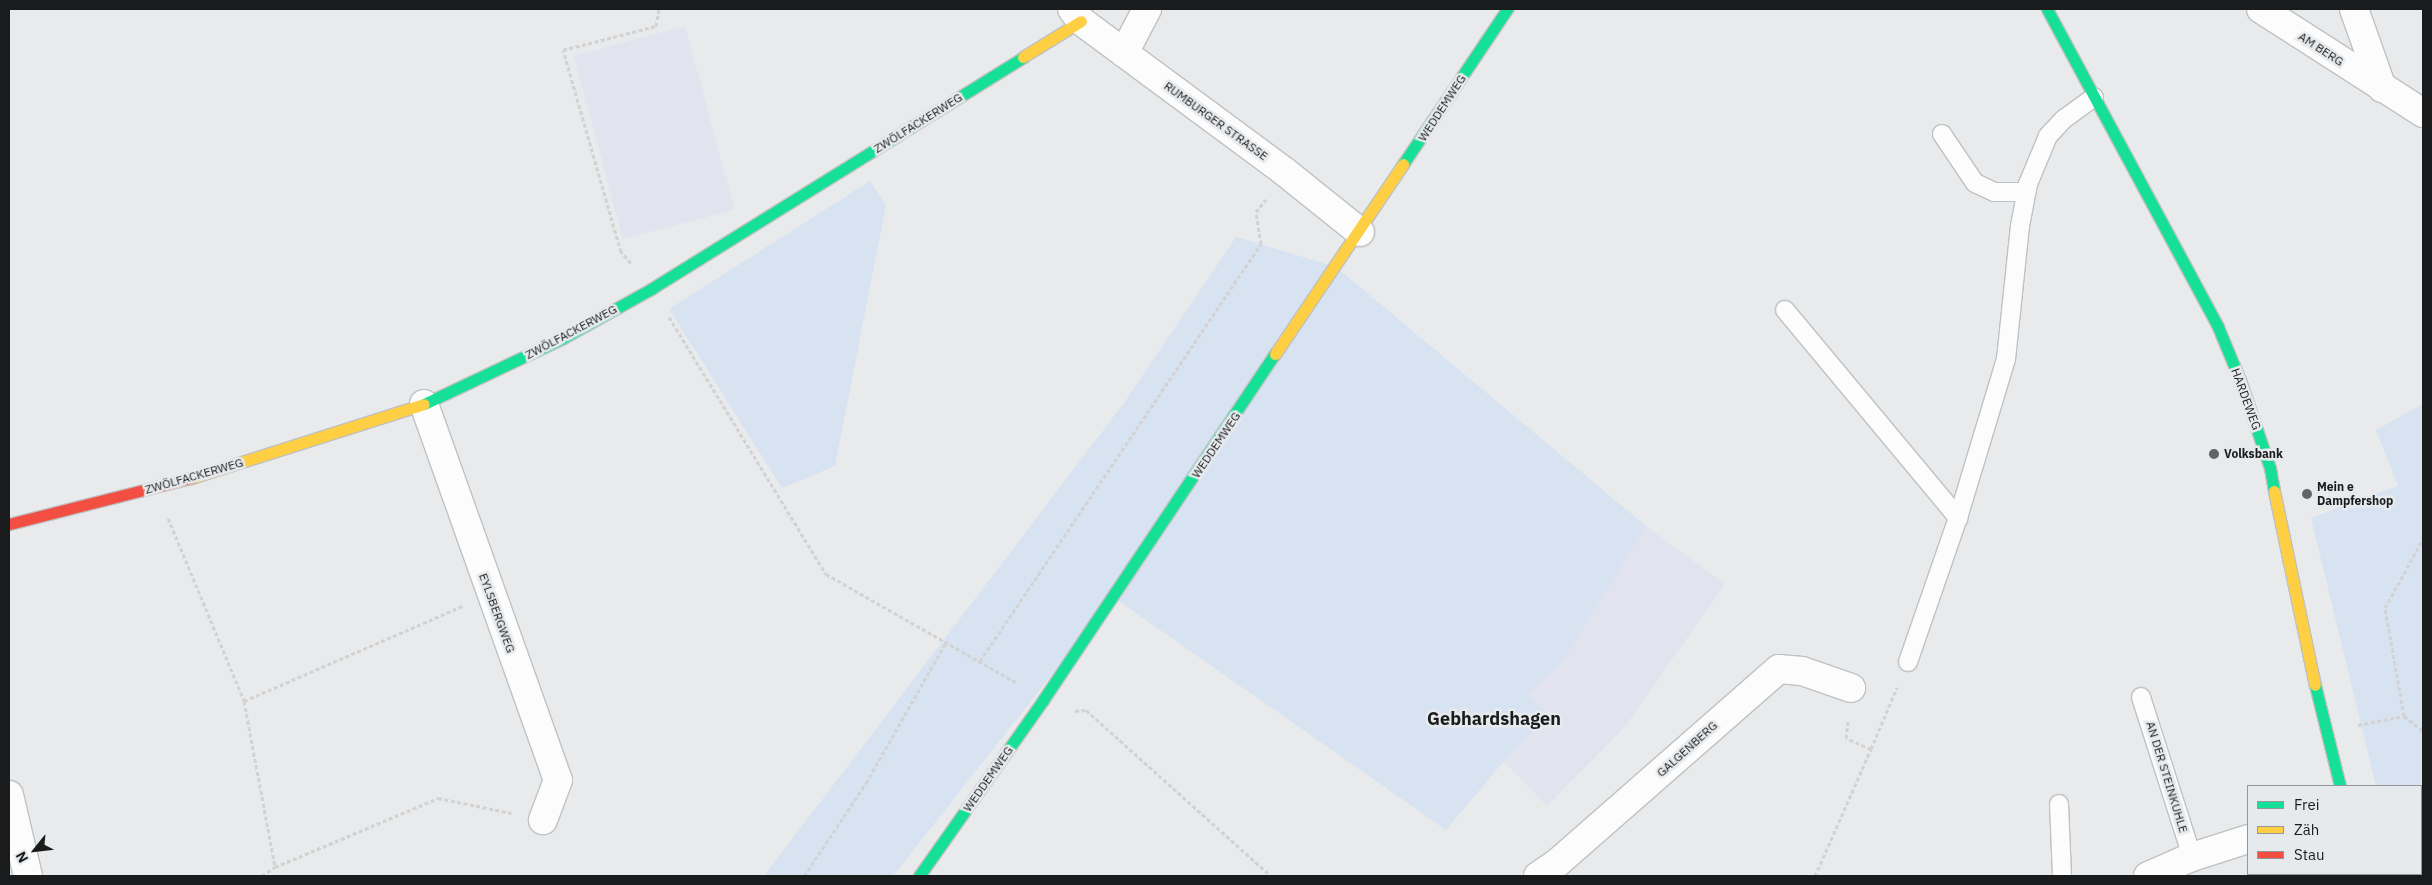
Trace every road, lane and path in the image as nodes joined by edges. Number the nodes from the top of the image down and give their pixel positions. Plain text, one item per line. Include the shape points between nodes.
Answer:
1 (659, 9) edge
2 (1147, 9) edge
3 (1507, 9) edge
4 (2047, 9) edge
5 (2260, 9) edge
6 (2354, 9) edge
7 (1076, 15) edge
8 (1124, 53) junction
9 (2382, 88) junction
10 (2094, 97) junction
11 (2423, 114) edge
12 (1942, 134) dead end
13 (1285, 172) junction
14 (2026, 192) junction
15 (1360, 232) junction
16 (651, 289) junction
17 (1785, 310) dead end
18 (424, 404) junction
19 (155, 487) junction
20 (1958, 518) junction
21 (9, 524) edge
22 (2423, 539) edge
23 (490, 594) junction
24 (946, 642) junction
25 (980, 661) junction
26 (1908, 662) joint
27 (1851, 688) joint
28 (2141, 697) dead end
29 (1043, 700) junction
30 (244, 701) junction
31 (1086, 710) dead end
32 (2404, 716) junction
33 (2423, 731) edge
34 (2327, 732) junction
35 (1871, 749) junction
36 (2340, 785) edge
37 (9, 795) edge
38 (2059, 804) dead end
39 (544, 820) joint
40 (2247, 838) edge
41 (2192, 857) junction
42 (275, 867) junction
43 (28, 876) edge
44 (262, 876) edge
45 (804, 876) edge
46 (919, 876) edge
47 (1270, 876) edge
48 (1538, 876) edge
49 (1815, 876) edge
50 (2062, 876) edge
51 (2148, 876) edge

1 - 16 path via 656,26 563,50 621,252
2 - 8 street
3 - 15 street, WEDDEMWEG
4 - 10 street, HARDEWEG
5 - 9 street, AM BERG
6 - 9 street
7 - 8 street, RUMBURGER STRASSE
7 - 16 street, ZWÖLFACKERWEG
8 - 13 street, RUMBURGER STRASSE
9 - 11 street, AM BERG
10 - 14 lane via 2064,119 2048,136
10 - 34 street, HARDEWEG via 2218,328 2258,429 2270,468 2299,619
12 - 14 lane via 1975,183 1994,192
13 - 15 street, RUMBURGER STRASSE
13 - 25 path via 1256,212 1261,244
14 - 20 lane via 2006,359
15 - 29 street, WEDDEMWEG
16 - 18 street, ZWÖLFACKERWEG via 563,338
16 - 24 path via 826,574
17 - 20 lane
18 - 19 street, ZWÖLFACKERWEG
18 - 23 street, EYLSBERGWEG
19 - 21 street, ZWÖLFACKERWEG
19 - 30 path
20 - 26 lane
22 - 32 path via 2386,608
23 - 30 path
23 - 39 street, EYLSBERGWEG via 558,780
24 - 25 path
24 - 45 path via 866,783
25 - 29 path
26 - 35 path
27 - 35 path via 1846,738
27 - 48 street, GALGENBERG via 1802,671 1779,670 1556,864
28 - 41 lane, AN DER STEINKUHLE
29 - 46 street, WEDDEMWEG
30 - 42 path
31 - 47 path
32 - 33 path
32 - 34 path
34 - 36 street, HARDEWEG
35 - 49 path
37 - 43 street
38 - 50 lane
39 - 42 path via 438,798
40 - 41 street
41 - 51 street
42 - 44 path

